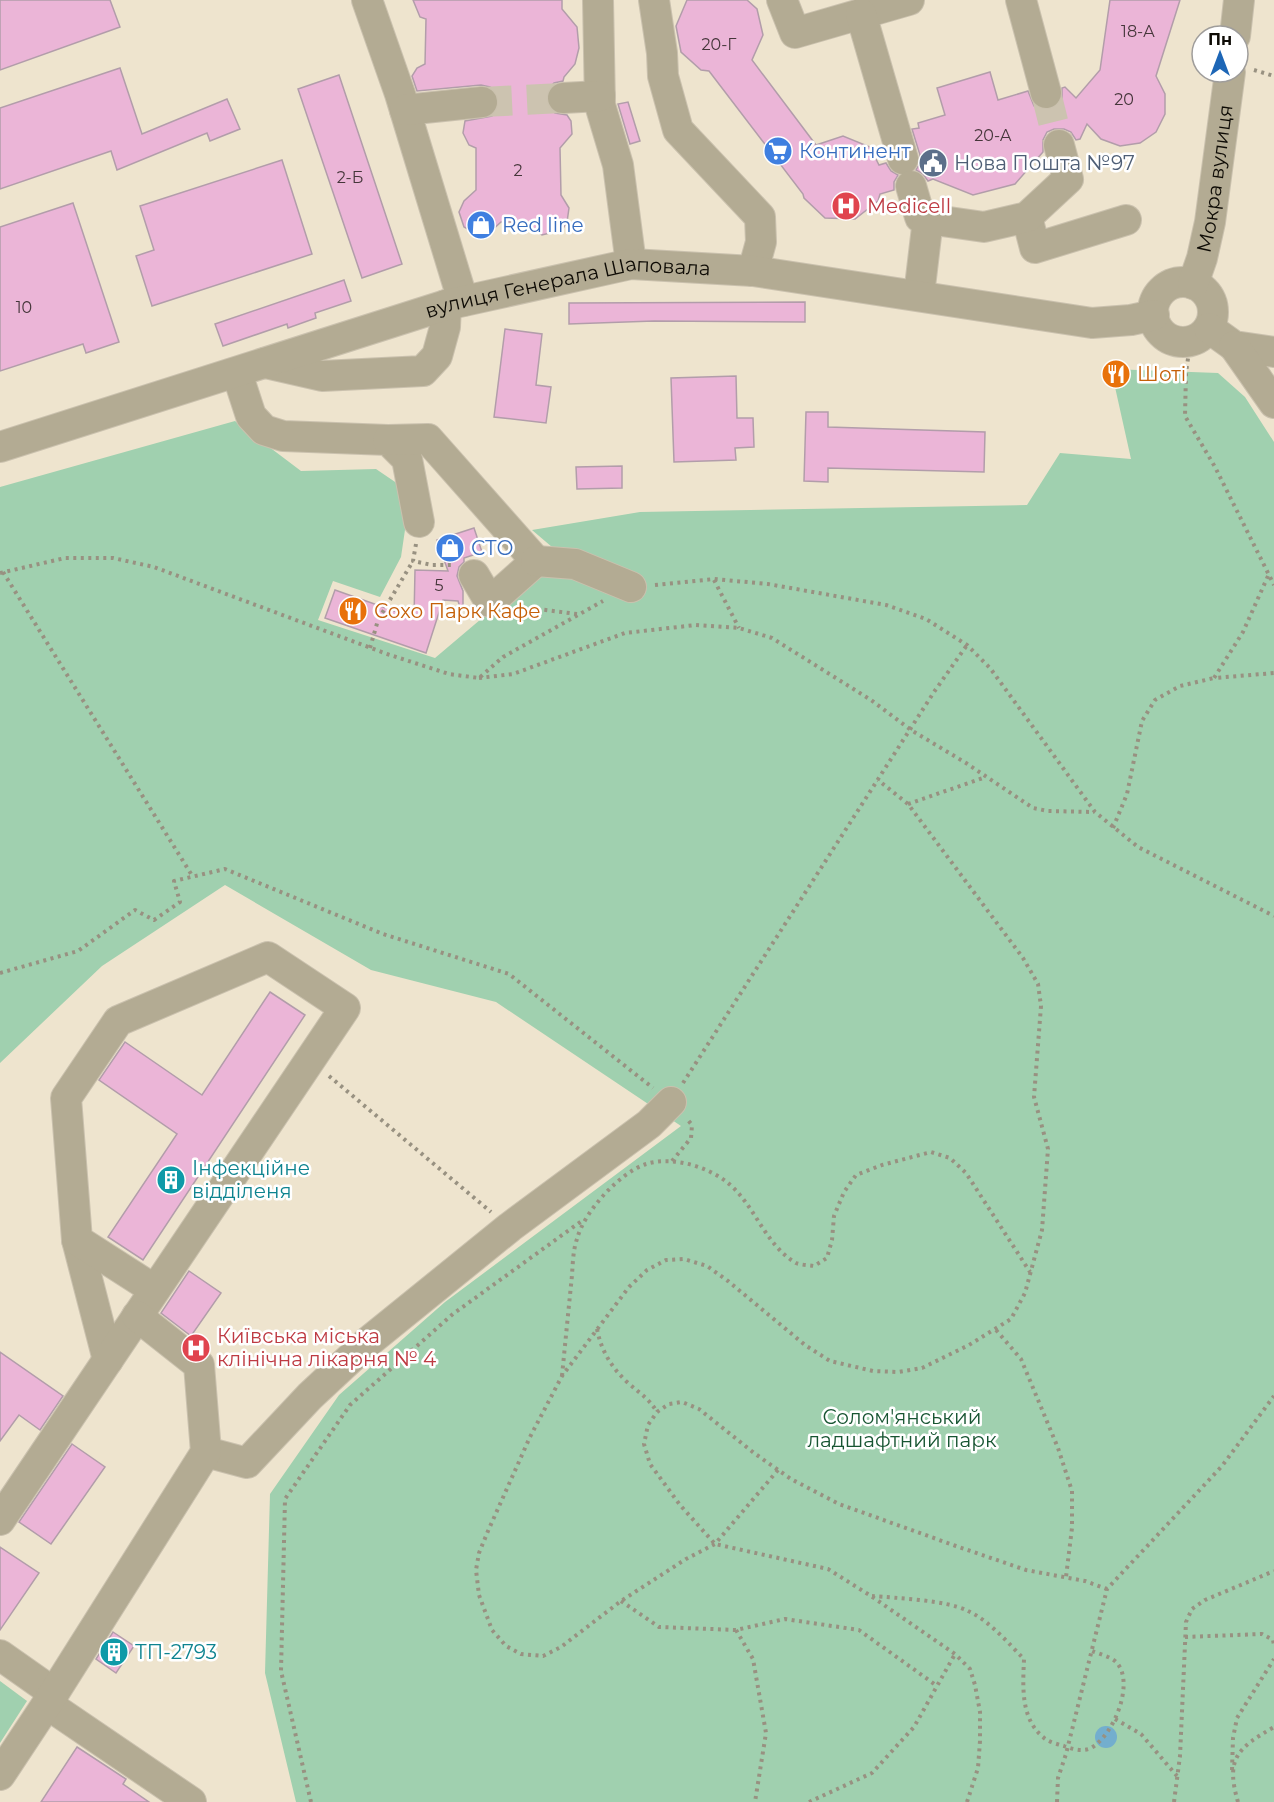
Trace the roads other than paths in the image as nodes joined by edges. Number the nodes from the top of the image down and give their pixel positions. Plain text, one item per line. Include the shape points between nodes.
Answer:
1 (598, 0) edge
2 (654, 0) edge
3 (782, 0) edge
4 (909, 0) edge
5 (1021, 0) edge
6 (1239, 0) edge
7 (370, 1) edge
8 (861, 14) junction
9 (1236, 24) edge
10 (1239, 84) edge
11 (1046, 93) tunnel mouth
12 (600, 96) junction
13 (563, 98) tunnel mouth
14 (482, 102) tunnel mouth
15 (405, 110) junction
16 (1059, 145) tunnel mouth
17 (1027, 217) junction
18 (928, 219) junction
19 (1126, 220) dead end
20 (631, 264) junction
21 (753, 271) junction
22 (1192, 285) junction
23 (919, 295) junction
24 (454, 303) junction
25 (1154, 315) junction
26 (1209, 328) junction
27 (1234, 346) junction
28 (1274, 352) edge
29 (265, 363) junction
30 (237, 373) junction
31 (1274, 404) edge
32 (388, 440) junction
33 (0, 447) edge
34 (457, 470) junction
35 (536, 561) junction
36 (474, 575) road end
37 (631, 587) road end
38 (671, 1101) road end
39 (77, 1240) junction
40 (155, 1290) junction
41 (137, 1316) junction
42 (108, 1359) junction
43 (206, 1452) junction
44 (0, 1520) edge
45 (0, 1655) edge
46 (51, 1699) junction
47 (0, 1775) edge
48 (185, 1800) edge

1 - 12 street
2 - 21 street via 663,76 678,130 760,217 761,242
3 - 8 street via 795,33
4 - 8 street
5 - 11 street
6 - 9 street
7 - 15 street
8 - 18 street via 920,218
10 - 22 street, Мокра вулиця via 1202,258
12 - 13 street
12 - 20 street via 618,165
14 - 15 street
15 - 24 street
16 - 17 street via 1068,179
17 - 18 street via 984,227
17 - 19 street via 1035,248
18 - 23 street
20 - 21 street, вулиця Генерала Шаповала
20 - 24 street, вулиця Генерала Шаповала
21 - 23 street, вулиця Генерала Шаповала
22 - 25 street via 1180,283 1163,290 1154,306
22 - 26 street via 1206,292 1211,301
23 - 25 street, вулиця Генерала Шаповала via 1092,323
24 - 29 street, вулиця Генерала Шаповала
24 - 29 street via 436,356 423,371 322,376
25 - 26 street via 1161,332 1177,341 1195,340
26 - 27 street
27 - 28 street
27 - 31 street
29 - 30 street, вулиця Генерала Шаповала
30 - 32 street via 251,417 264,430 283,436
30 - 33 street, вулиця Генерала Шаповала
32 - 34 street via 428,439
32 - 34 street via 407,459 417,510
34 - 35 street
35 - 36 street via 490,602
35 - 37 street via 575,564
38 - 43 street via 649,1124 510,1227 368,1342 247,1463
39 - 40 street
39 - 40 street via 66,1098 118,1021 268,957 345,1008
39 - 42 street
40 - 41 street
41 - 42 street
41 - 43 street via 199,1365
42 - 44 street
43 - 46 street
45 - 46 street
46 - 47 street
46 - 48 street

